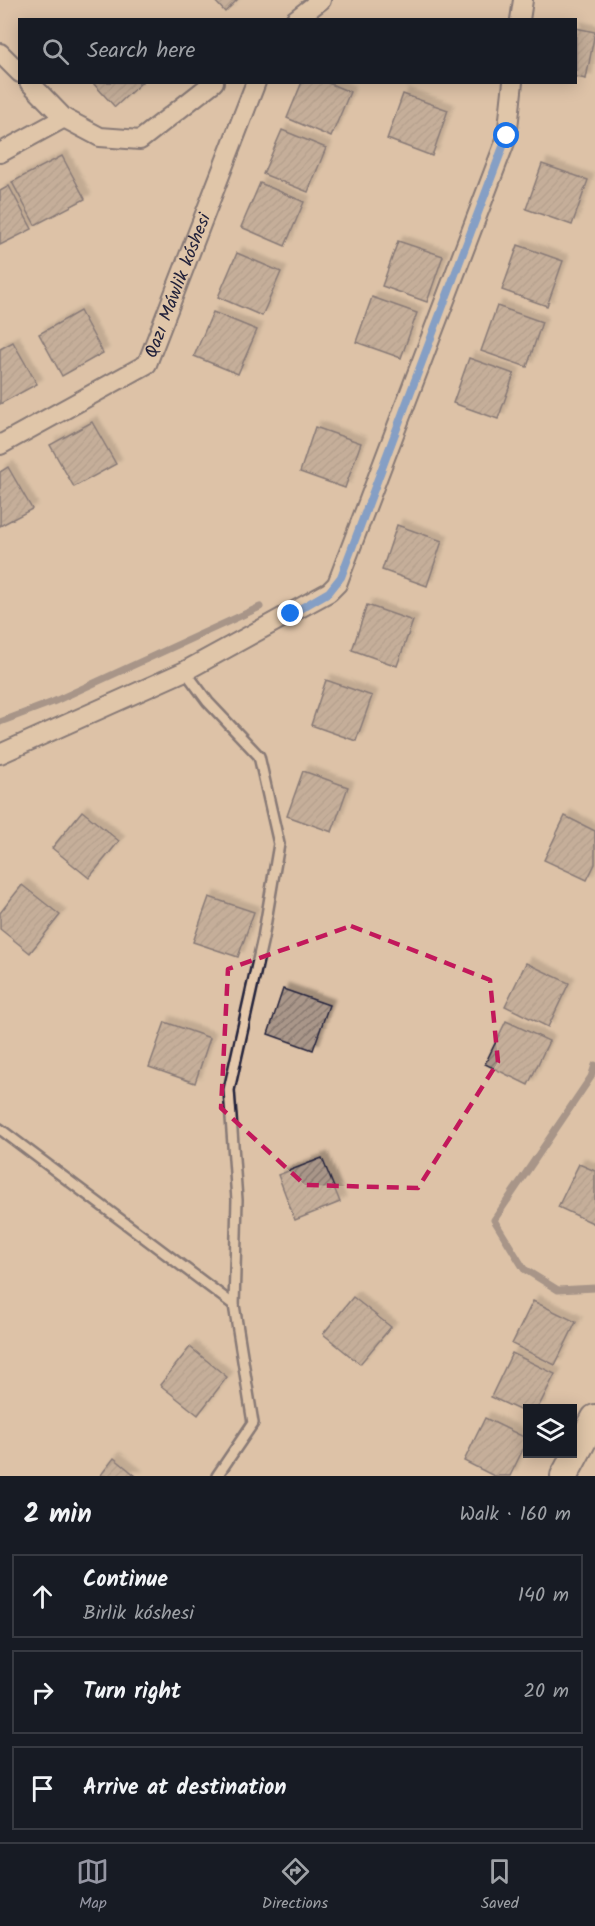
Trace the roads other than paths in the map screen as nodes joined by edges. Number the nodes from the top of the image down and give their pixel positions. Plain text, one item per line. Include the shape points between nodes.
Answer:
1 (321, 0) edge
2 (523, 0) edge
3 (298, 18) edge
4 (520, 18) edge
5 (0, 53) edge
6 (18, 71) edge
7 (31, 84) edge
8 (210, 84) edge
9 (254, 84) edge
10 (513, 84) edge
11 (64, 118) junction
12 (0, 153) edge
13 (0, 445) edge
14 (185, 671) junction
15 (0, 754) edge
16 (0, 1129) edge
17 (234, 1305) junction
18 (595, 1418) edge
19 (217, 1476) edge
20 (564, 1476) edge

1 - 3 street
2 - 4 street
5 - 6 street
7 - 11 street
8 - 11 street via 140,140 100,137
9 - 13 street, Qazı Máwlik kóshesi via 147,364
10 - 14 street via 507,136 341,577 329,592
11 - 12 street
14 - 15 street
14 - 17 lane via 208,702 259,756 279,844 263,938 229,1090 237,1200
16 - 17 lane
17 - 19 lane via 253,1424
18 - 20 main road

